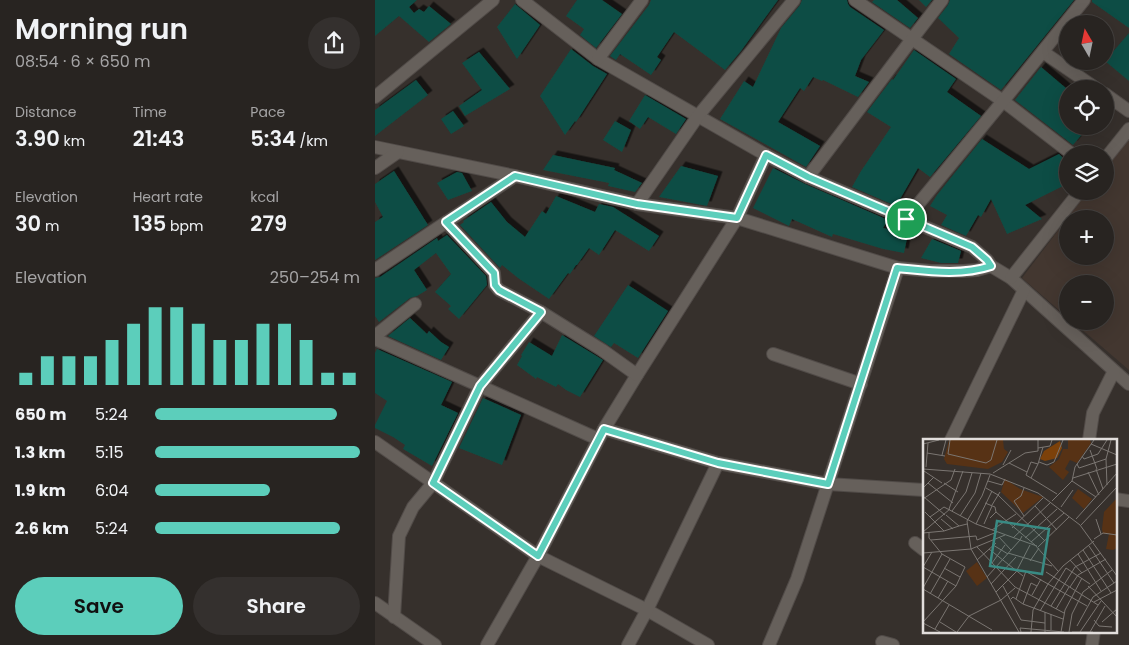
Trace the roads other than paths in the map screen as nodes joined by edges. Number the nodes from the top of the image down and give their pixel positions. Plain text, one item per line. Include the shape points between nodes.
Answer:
1 (493, 0) edge
2 (522, 0) edge
3 (642, 0) edge
4 (794, 0) edge
5 (855, 0) edge
6 (942, 0) edge
7 (1084, 0) edge
8 (912, 39) junction
9 (1043, 52) junction
10 (598, 59) junction
11 (1084, 80) edge
12 (375, 98) edge
13 (1114, 100) edge
14 (1003, 101) junction
15 (1129, 111) edge
16 (698, 116) junction
17 (1129, 129) edge
18 (1060, 145) edge
19 (375, 147) edge
20 (1114, 148) edge
21 (398, 152) junction
22 (766, 155) junction
23 (375, 168) edge
24 (515, 176) junction
25 (808, 177) junction
26 (1073, 200) edge
27 (637, 204) junction
28 (737, 218) junction
29 (906, 219) junction
30 (446, 222) junction
31 (991, 266) junction
32 (897, 268) junction
33 (375, 270) edge
34 (1011, 278) junction
35 (1025, 290) junction
36 (415, 304) dead end
37 (541, 312) junction
38 (375, 338) edge
39 (773, 354) dead end
40 (1114, 371) junction
41 (637, 375) junction
42 (861, 384) junction
43 (1129, 384) edge
44 (480, 386) junction
45 (601, 434) junction
46 (951, 439) edge
47 (1089, 439) edge
48 (375, 442) edge
49 (718, 463) junction
50 (433, 483) junction
51 (828, 484) junction
52 (923, 490) edge
53 (538, 556) junction
54 (375, 603) edge
55 (647, 610) junction
56 (394, 616) junction
57 (1094, 632) edge
58 (435, 645) edge
59 (487, 645) edge
60 (628, 645) edge
61 (708, 645) edge
62 (769, 645) edge
63 (1091, 645) edge

1 - 12 street
2 - 10 street
3 - 10 street
4 - 16 street
5 - 8 street
6 - 8 street
7 - 9 street
8 - 14 street
8 - 25 street
9 - 11 street
9 - 14 street
10 - 16 street
13 - 15 street
14 - 18 street
14 - 29 street
16 - 22 street
16 - 27 street
17 - 20 street
19 - 21 street
21 - 23 street
21 - 24 street
22 - 25 street
22 - 28 street
24 - 27 street
24 - 30 street
25 - 29 street
26 - 34 street
27 - 28 street
28 - 32 street
28 - 41 street
29 - 31 street via 972,247
30 - 33 street
30 - 37 street via 494,273 499,290
31 - 32 street via 977,270 931,272
31 - 34 street
32 - 42 street
34 - 35 street
35 - 40 street
35 - 46 street
36 - 38 street
37 - 41 street
37 - 44 street
38 - 44 street
39 - 42 street
40 - 43 street
40 - 47 street via 1093,414
41 - 45 street
42 - 51 street
44 - 45 street
44 - 50 street
45 - 49 street
45 - 53 street
48 - 50 street
49 - 51 street
49 - 55 street
50 - 53 street
50 - 56 street via 413,507 399,536
51 - 52 street
51 - 62 street via 797,579
53 - 55 street
53 - 59 street
54 - 56 street
55 - 60 street
55 - 61 street
56 - 58 street
57 - 63 street

